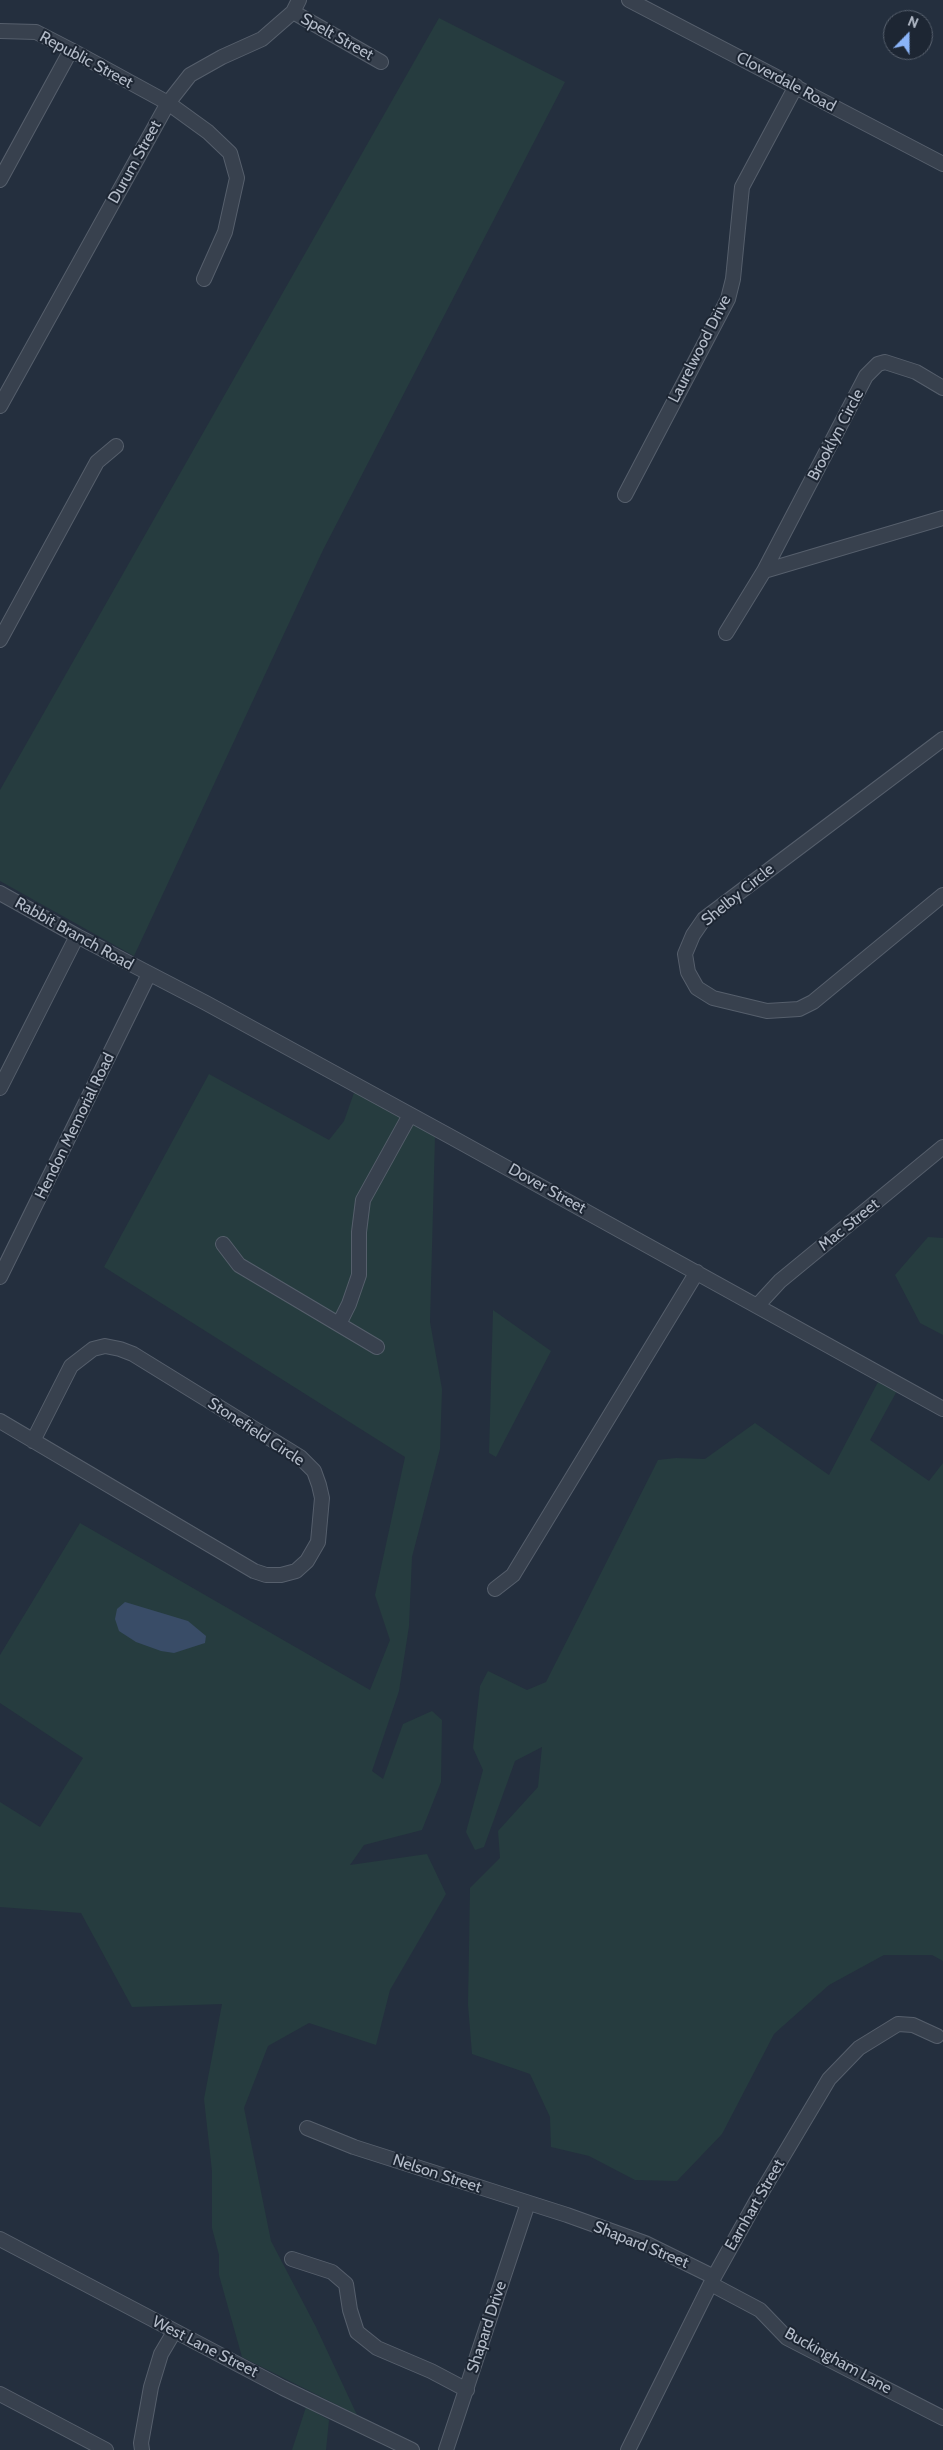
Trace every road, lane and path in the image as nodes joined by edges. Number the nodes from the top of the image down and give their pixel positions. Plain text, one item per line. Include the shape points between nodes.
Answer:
1 (629, 0) edge
2 (296, 6) edge
3 (0, 31) edge
4 (71, 50) junction
5 (380, 62) dead end
6 (796, 86) junction
7 (168, 103) junction
8 (943, 164) edge
9 (0, 180) edge
10 (204, 279) dead end
11 (943, 388) edge
12 (0, 406) edge
13 (116, 446) dead end
14 (625, 495) dead end
15 (943, 518) edge
16 (764, 571) junction
17 (726, 634) dead end
18 (0, 640) edge
19 (943, 739) edge
20 (0, 893) edge
21 (943, 895) edge
22 (77, 936) junction
23 (149, 974) junction
24 (0, 1088) edge
25 (410, 1115) junction
26 (943, 1147) edge
27 (223, 1244) dead end
28 (697, 1272) junction
29 (0, 1277) edge
30 (757, 1306) junction
31 (339, 1324) junction
32 (377, 1348) dead end
33 (943, 1408) edge
34 (0, 1421) edge
35 (33, 1441) junction
36 (495, 1590) dead end
37 (937, 2036) dead end
38 (308, 2128) dead end
39 (528, 2203) junction
40 (567, 2216) joint
41 (0, 2239) edge
42 (292, 2259) dead end
43 (713, 2281) junction
44 (174, 2332) junction
45 (467, 2390) junction
46 (0, 2394) edge
47 (943, 2418) edge
48 (106, 2450) edge
49 (142, 2450) edge
50 (412, 2450) edge
51 (446, 2450) edge
52 (628, 2450) edge

1 - 6 street, Cloverdale Road
2 - 5 street, Spelt Street
2 - 7 street, Durum Street via 262,39 190,75
3 - 4 street, Republic Street via 36,32
4 - 7 street, Republic Street
4 - 9 street
6 - 8 street, Cloverdale Road
6 - 14 street, Laurelwood Drive via 742,188 728,300
7 - 10 street, Republic Street via 208,132 230,153 237,178 224,232
7 - 12 street, Durum Street
11 - 16 street, Brooklyn Circle via 895,364 878,364 866,376
13 - 18 street via 97,462
15 - 16 street
16 - 17 street, Brooklyn Circle
19 - 21 street, Shelby Circle via 704,919 686,954 688,972 697,988 712,998 767,1011 799,1009 813,1002
20 - 22 street, Rabbit Branch Road
22 - 23 street, Rabbit Branch Road
22 - 24 street
23 - 25 street, Dover Street
23 - 29 street, Hendon Memorial Road
25 - 28 street, Dover Street
25 - 31 street via 363,1200 358,1275
26 - 30 street, Mac Street via 780,1281
27 - 31 street via 239,1265
28 - 30 street, Dover Street
28 - 36 street via 514,1575
30 - 33 street, Dover Street
31 - 32 street
34 - 35 street, Stonefield Circle
35 - 35 street, Stonefield Circle via 254,1571 266,1575 296,1571 307,1561 318,1542 322,1498 314,1471 300,1457 120,1349 105,1346 93,1349 71,1366
37 - 43 street, Earnhart Street via 913,2025 898,2024 859,2048 835,2073 757,2200
38 - 39 street, Nelson Street via 354,2147
39 - 40 street, Nelson Street
39 - 45 street, Shapard Drive
40 - 43 street, Shapard Street via 645,2243
41 - 44 street, West Lane Street
42 - 45 street via 332,2272 346,2284 357,2332 377,2348
43 - 47 street, Buckingham Lane via 760,2310 788,2338
43 - 52 street, Earnhart Street
44 - 49 street via 161,2354 151,2387
44 - 50 street, West Lane Street
45 - 51 street, Shapard Drive
46 - 48 street

